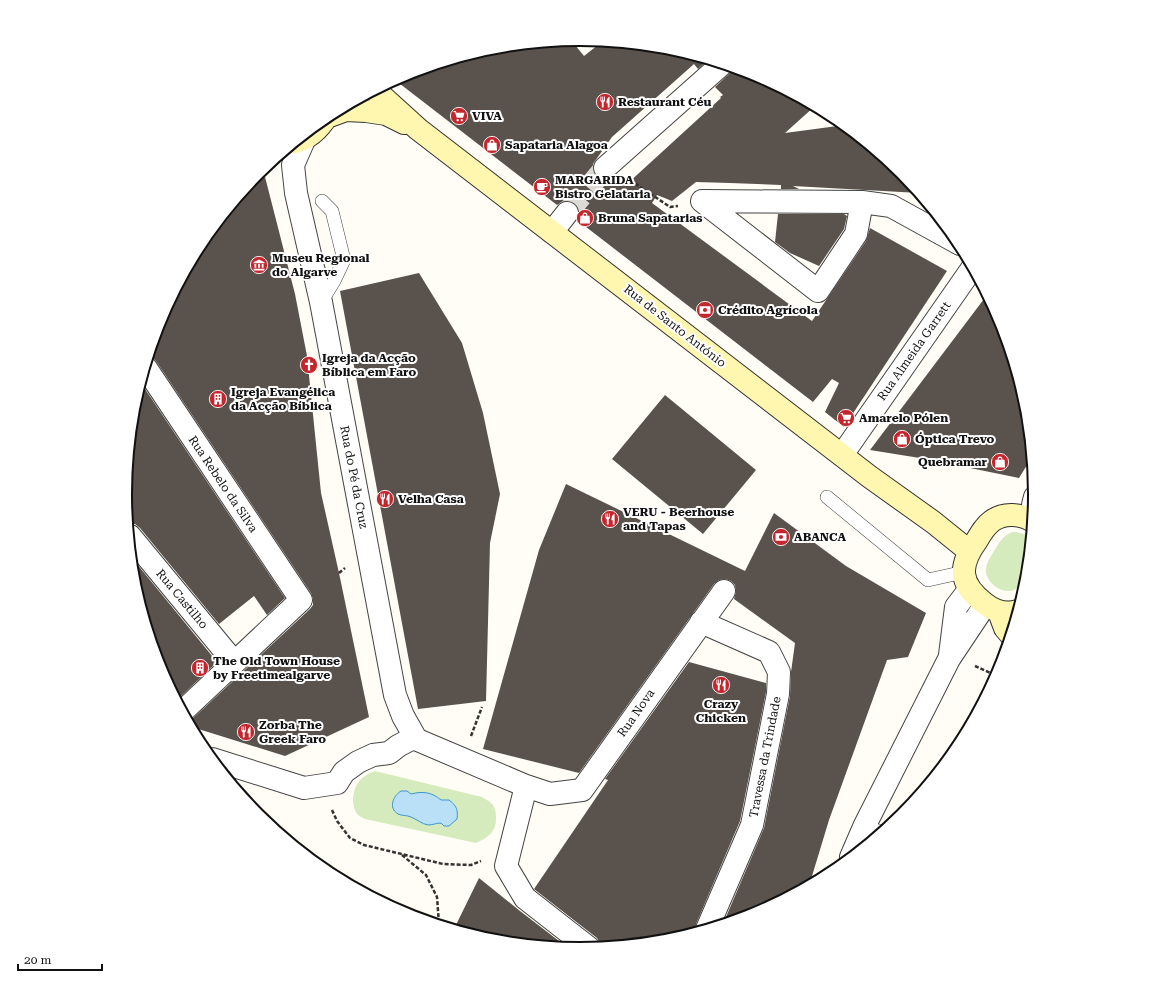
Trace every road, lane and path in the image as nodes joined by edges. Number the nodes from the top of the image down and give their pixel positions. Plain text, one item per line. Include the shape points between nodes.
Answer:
1 (718, 68) edge
2 (379, 94) edge
3 (350, 110) edge
4 (418, 129) junction
5 (297, 147) edge
6 (606, 166) joint
7 (322, 201) dead end
8 (702, 201) junction
9 (862, 202) junction
10 (567, 213) tunnel mouth
11 (552, 232) junction
12 (947, 237) edge
13 (970, 273) edge
14 (321, 302) junction
15 (149, 373) edge
16 (842, 455) junction
17 (828, 497) dead end
18 (1028, 518) edge
19 (934, 522) junction
20 (984, 530) junction
21 (135, 542) edge
22 (969, 551) junction
23 (967, 581) junction
24 (724, 591) dead end
25 (1001, 609) edge
26 (701, 622) junction
27 (1007, 630) edge
28 (949, 659) junction
29 (234, 662) junction
30 (187, 707) edge
31 (482, 707) dead end
32 (413, 738) junction
33 (463, 760) junction
34 (221, 762) edge
35 (337, 783) junction
36 (526, 786) junction
37 (873, 830) edge
38 (865, 839) edge
39 (401, 855) junction
40 (483, 860) dead end
41 (439, 919) edge
42 (710, 923) edge
43 (581, 942) edge

1 - 6 street
2 - 4 street
3 - 4 street via 386,114
4 - 11 street, Rua de Santo António
5 - 14 street, Rua do Pé da Cruz via 293,165 296,193
6 - 8 path via 670,207
7 - 14 lane via 332,211 344,260
8 - 9 street
8 - 9 street via 818,291 856,234
9 - 12 street via 891,206
10 - 11 street
11 - 16 street, Rua de Santo António
13 - 16 street, Rua Almeida Garrett
14 - 32 street, Rua do Pé da Cruz via 395,695 416,739
15 - 29 street, Rua Rebelo da Silva via 301,600
16 - 19 street, Rua de Santo António
17 - 23 lane via 928,580
18 - 20 street via 1001,516 992,520
19 - 20 street via 949,528
19 - 22 street
20 - 22 street
21 - 29 street, Rua Castilho
22 - 23 street via 965,561
23 - 25 street via 976,598
23 - 28 street via 956,607
24 - 26 street, Rua Nova
25 - 27 street
25 - 28 street
26 - 36 street, Rua Nova via 582,790 550,794
26 - 42 street, Travessa da Trindade via 769,652 778,672 778,694 752,825
28 - 37 street
29 - 30 street
31 - 33 path
32 - 33 street, Rua Nova
32 - 35 street via 389,753 373,755 358,762 344,772
33 - 36 street, Rua Nova
34 - 35 street via 304,788
35 - 39 path via 330,797 331,808 350,838 364,845
36 - 43 street via 506,866 525,898
37 - 38 street
39 - 40 path via 443,864 471,865
39 - 41 path via 426,875 437,897

